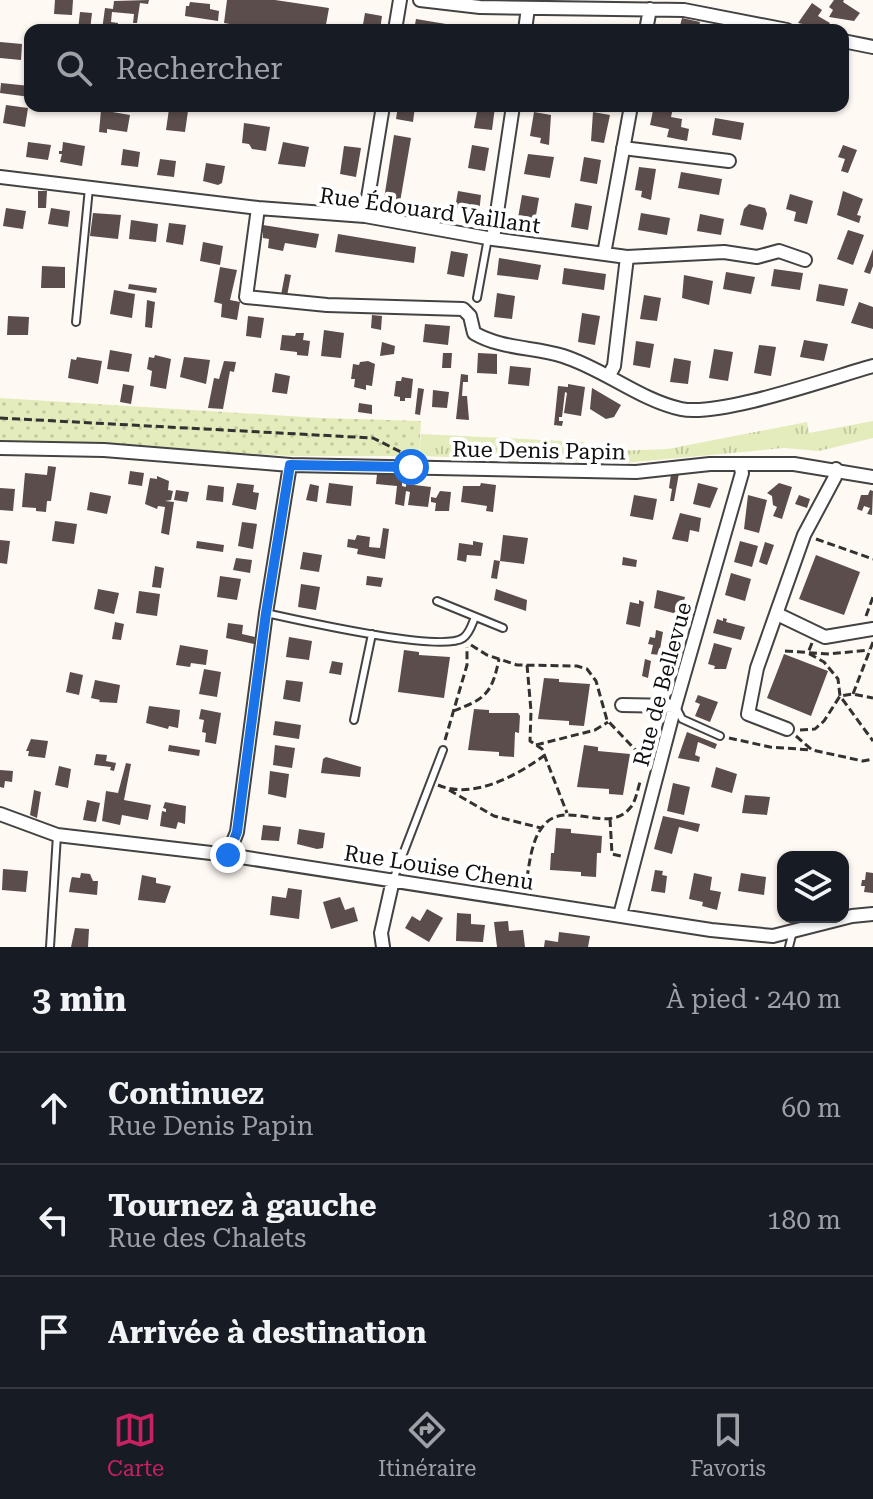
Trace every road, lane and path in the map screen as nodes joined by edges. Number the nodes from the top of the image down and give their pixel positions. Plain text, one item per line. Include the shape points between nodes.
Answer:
1 (400, 0) edge
2 (420, 0) edge
3 (528, 8) junction
4 (650, 9) junction
5 (396, 24) edge
6 (526, 24) edge
7 (647, 24) edge
8 (756, 24) edge
9 (849, 42) edge
10 (873, 47) edge
11 (382, 112) edge
12 (512, 112) edge
13 (630, 112) edge
14 (623, 148) junction
15 (729, 161) dead end
16 (0, 177) edge
17 (89, 188) junction
18 (258, 208) junction
19 (365, 216) junction
20 (490, 239) junction
21 (604, 254) junction
22 (627, 257) junction
23 (805, 260) dead end
24 (477, 298) dead end
25 (76, 322) dead end
26 (873, 366) edge
27 (609, 375) junction
28 (0, 418) edge
29 (0, 448) edge
30 (740, 464) junction
31 (290, 465) junction
32 (411, 467) junction
33 (836, 469) junction
34 (873, 477) edge
35 (804, 535) junction
36 (873, 559) edge
37 (873, 597) edge
38 (437, 601) dead end
39 (266, 613) junction
40 (777, 614) junction
41 (475, 617) junction
42 (503, 628) dead end
43 (867, 630) edge
44 (816, 632) junction
45 (372, 634) junction
46 (873, 642) edge
47 (869, 650) junction
48 (785, 651) dead end
49 (808, 653) junction
50 (499, 659) junction
51 (527, 665) junction
52 (853, 694) junction
53 (840, 696) junction
54 (873, 698) edge
55 (622, 705) dead end
56 (675, 706) junction
57 (453, 711) junction
58 (354, 720) dead end
59 (608, 722) junction
60 (787, 729) junction
61 (720, 736) joint
62 (873, 741) edge
63 (536, 745) junction
64 (443, 750) joint
65 (812, 750) junction
66 (545, 755) junction
67 (873, 759) edge
68 (647, 762) dead end
69 (643, 774) dead end
70 (430, 782) junction
71 (449, 790) junction
72 (0, 814) edge
73 (567, 815) junction
74 (610, 819) junction
75 (541, 828) junction
76 (57, 835) junction
77 (228, 855) junction
78 (636, 858) junction
79 (393, 880) junction
80 (523, 901) junction
81 (873, 914) edge
82 (620, 915) junction
83 (793, 931) junction
84 (50, 947) edge
85 (383, 947) edge
86 (789, 947) edge

1 - 5 street
2 - 3 street
3 - 4 street
3 - 6 street
4 - 7 street
4 - 8 street
9 - 10 street
11 - 19 street
12 - 20 street
13 - 14 street
14 - 15 street
14 - 21 street
16 - 17 street, Rue Édouard Vaillant
17 - 18 street, Rue Édouard Vaillant
17 - 25 lane
18 - 19 street, Rue Édouard Vaillant
18 - 27 street via 246,297 463,309 474,333 487,341 563,355
19 - 20 street, Rue Édouard Vaillant
20 - 21 street, Rue Édouard Vaillant
20 - 24 lane
21 - 22 street, Rue Édouard Vaillant
22 - 23 street, Rue Édouard Vaillant via 724,252 757,257 779,251
22 - 27 street
26 - 27 street via 705,410 660,402
28 - 32 path via 373,438 407,455
29 - 31 street, Rue Denis Papin via 104,450
30 - 32 street, Rue Denis Papin via 636,472
30 - 33 street, Rue Denis Papin
30 - 56 street, Rue de Bellevue via 742,473
31 - 32 street, Rue Denis Papin
31 - 39 street
33 - 34 street, Rue Denis Papin
33 - 35 street
35 - 36 path
35 - 40 street
37 - 43 path
38 - 41 lane
39 - 45 lane
39 - 77 street via 237,832
40 - 44 street
40 - 60 street via 757,668 748,714
41 - 42 lane
41 - 45 lane via 461,639 445,642
43 - 44 street via 825,637
44 - 49 path
45 - 58 lane
46 - 47 path
47 - 49 path
47 - 52 path
48 - 49 path
49 - 53 path via 838,679
50 - 51 path
50 - 57 path via 495,681 485,696
50 - 57 path via 468,643
51 - 59 path via 587,669
51 - 63 path via 530,741
52 - 53 path
52 - 54 path
53 - 60 path via 815,729
53 - 62 path
55 - 56 street
56 - 61 lane via 682,719
56 - 78 street, Rue de Bellevue
57 - 64 path
59 - 63 path
59 - 68 path
60 - 65 path
61 - 65 path
63 - 66 path
64 - 70 lane
65 - 67 path
66 - 71 path via 500,782
66 - 73 path
69 - 74 path via 631,808
70 - 71 path
70 - 79 lane
71 - 75 path via 494,816
72 - 76 street, Rue Louise Chenu
73 - 74 path
73 - 75 path via 553,816
74 - 78 path via 612,854
75 - 80 path
76 - 77 street, Rue Louise Chenu
76 - 84 lane
77 - 79 street, Rue Louise Chenu
78 - 82 street, Rue de Bellevue
79 - 80 street, Rue Louise Chenu
79 - 85 street via 381,933
80 - 82 street, Rue Louise Chenu
81 - 83 street, Rue Louise Chenu
82 - 83 street, Rue Louise Chenu via 773,936
83 - 86 lane

